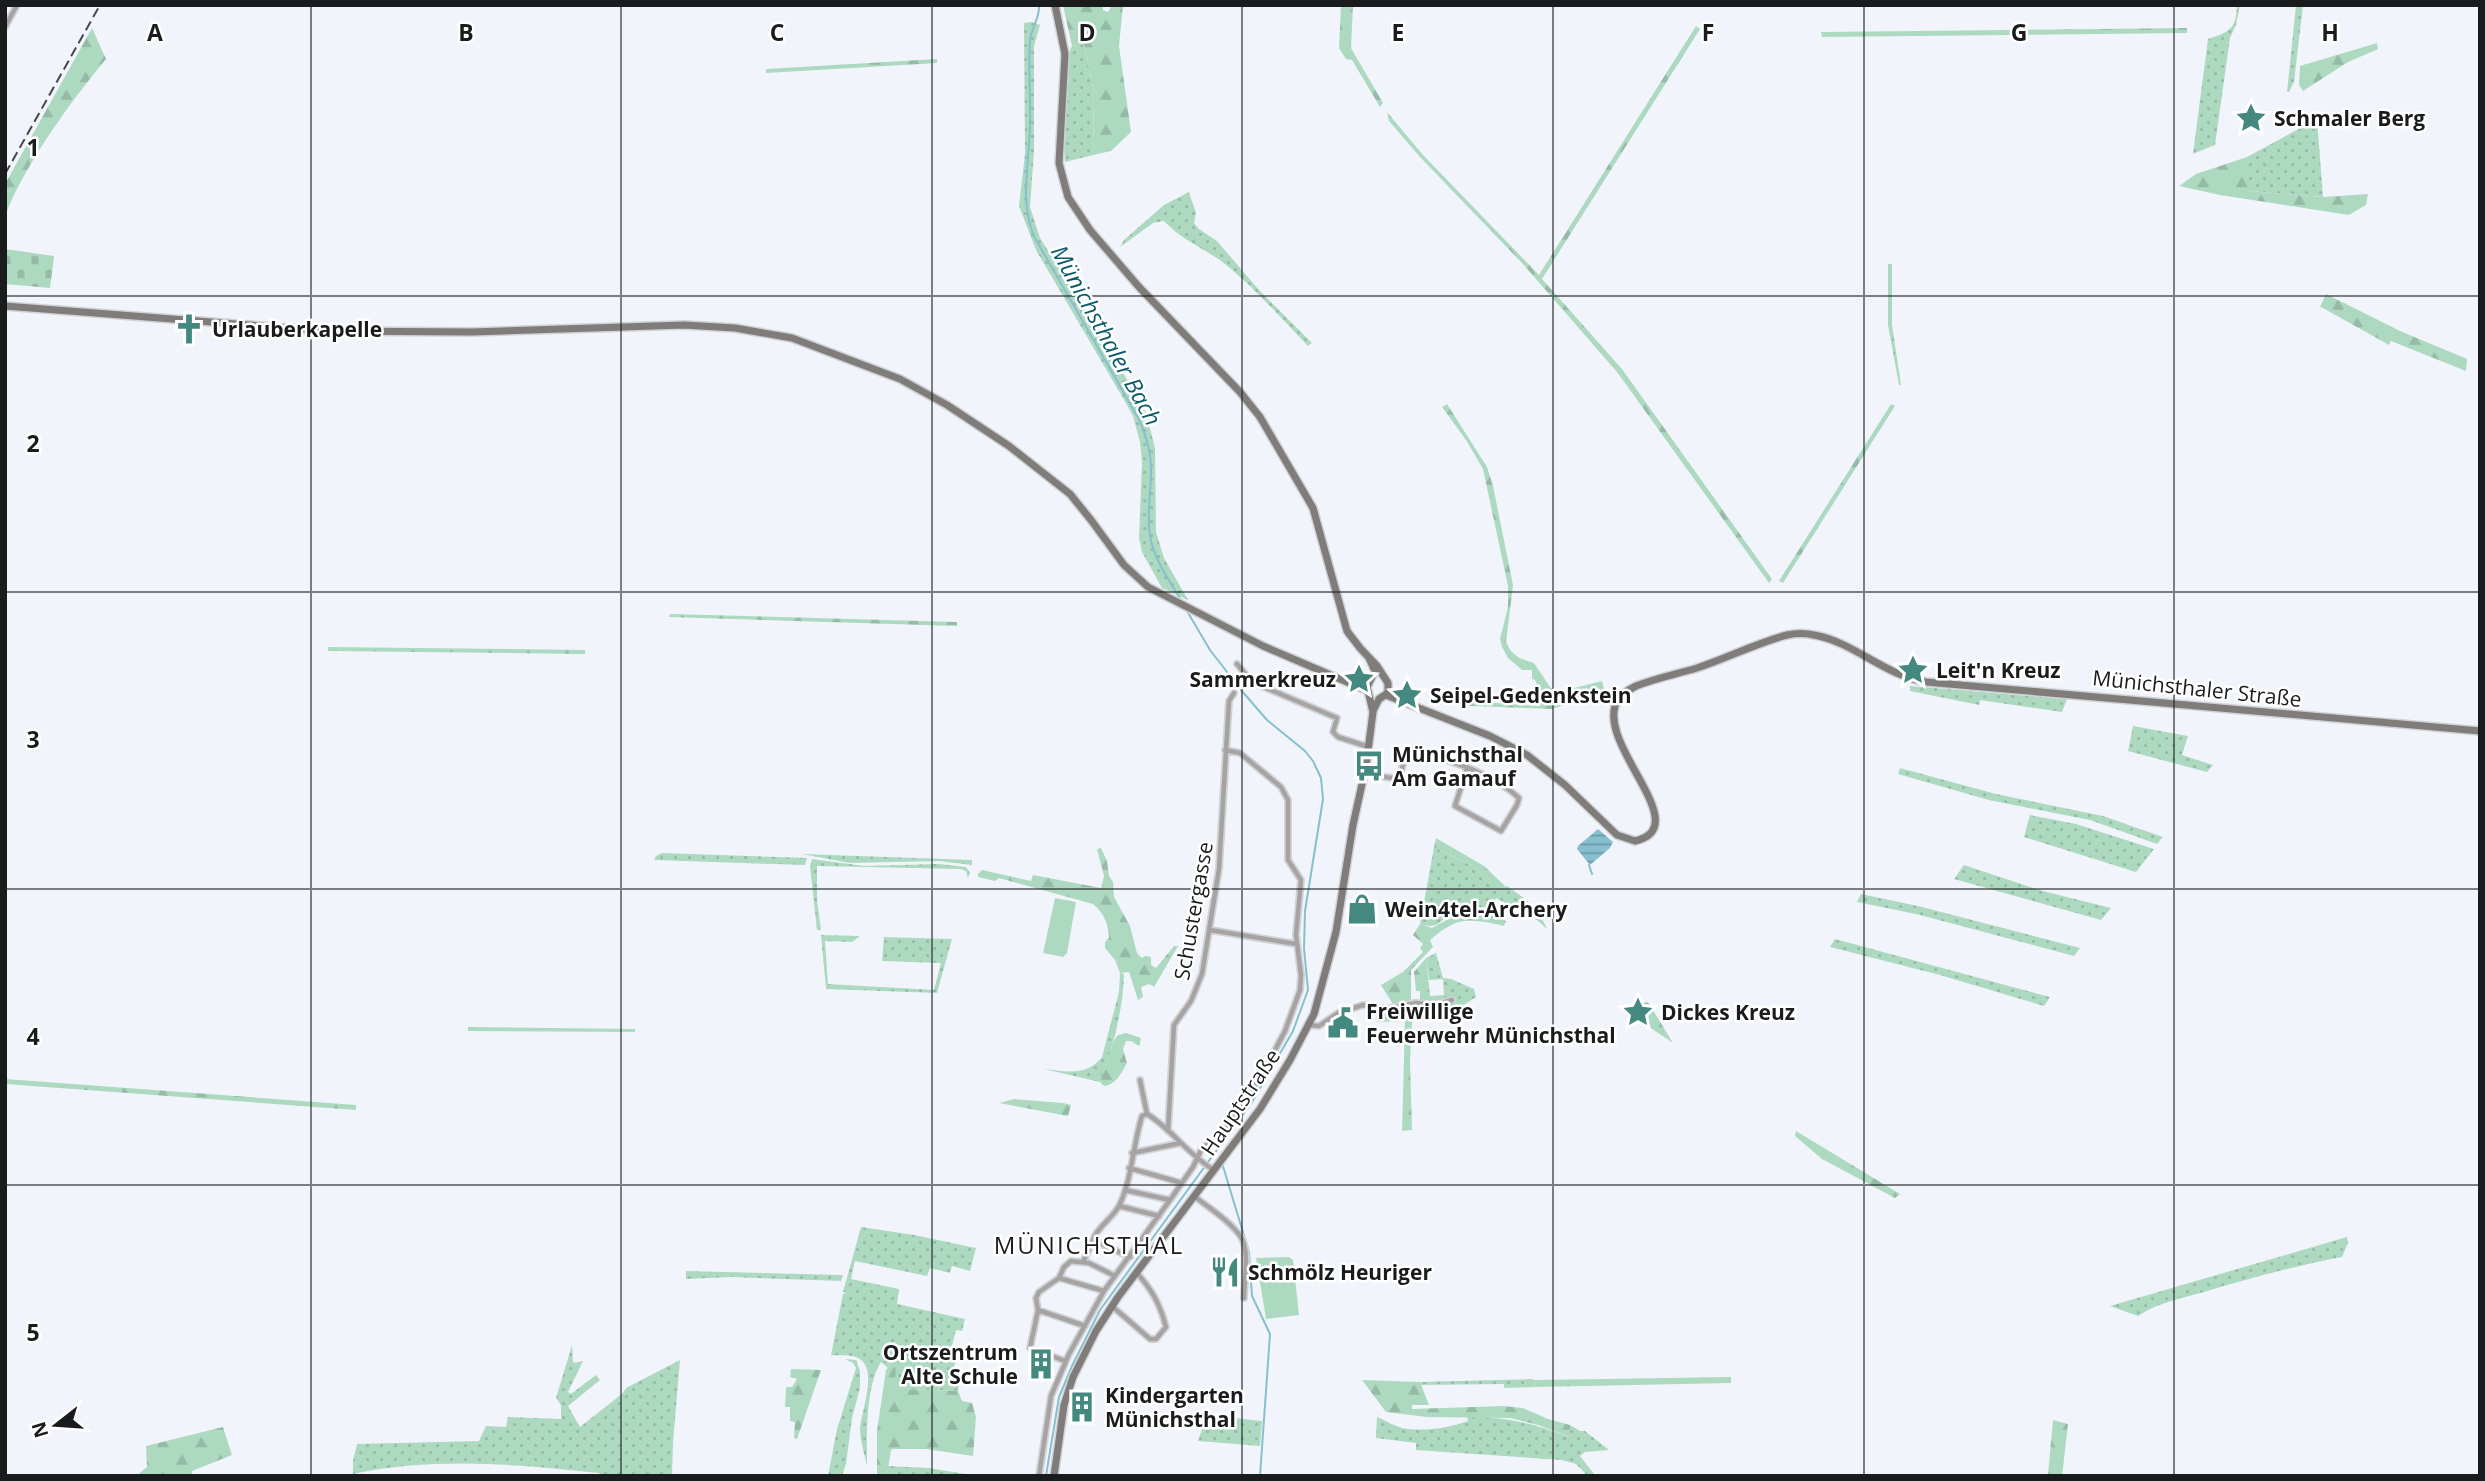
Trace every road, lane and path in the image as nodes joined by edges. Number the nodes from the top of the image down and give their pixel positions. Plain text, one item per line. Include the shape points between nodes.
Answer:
1 (17, 5) edge
2 (1055, 5) edge
3 (5, 27) edge
4 (5, 306) edge
5 (1369, 658) junction
6 (1237, 664) dead end
7 (1372, 680) junction
8 (1351, 682) junction
9 (1387, 683) junction
10 (1234, 693) dead end
11 (1369, 693) junction
12 (1382, 697) junction
13 (1402, 701) junction
14 (1373, 712) junction
15 (2480, 731) edge
16 (1369, 747) junction
17 (1225, 750) junction
18 (1467, 768) junction
19 (1364, 774) junction
20 (1210, 930) junction
21 (1296, 944) junction
22 (1452, 1000) dead end
23 (1308, 1026) junction
24 (1140, 1080) dead end
25 (1147, 1114) junction
26 (1168, 1131) junction
27 (1181, 1143) junction
28 (1132, 1153) junction
29 (1198, 1161) junction
30 (1216, 1165) junction
31 (1129, 1168) junction
32 (1182, 1183) junction
33 (1125, 1190) junction
34 (1194, 1196) junction
35 (1170, 1200) junction
36 (1119, 1206) junction
37 (1159, 1216) junction
38 (1093, 1240) junction
39 (1130, 1256) junction
40 (1083, 1262) junction
41 (1136, 1273) junction
42 (1115, 1277) junction
43 (1059, 1278) junction
44 (1104, 1291) junction
45 (1244, 1298) dead end
46 (1112, 1306) junction
47 (1038, 1310) junction
48 (1085, 1326) junction
49 (1065, 1361) junction
50 (1062, 1373) junction
51 (1072, 1377) junction
52 (1039, 1476) edge
53 (1054, 1476) edge

1 - 3 street
2 - 5 street, Münichsthaler Straße via 1065,54 1059,163 1068,197 1139,287 1260,417 1313,508 1347,631
4 - 8 street, Münichsthaler Straße via 325,331 483,332 684,325 779,334 900,379 977,424 1058,483 1116,557 1148,587 1279,653
5 - 7 street via 1374,667
5 - 9 street, Münichsthaler Straße
6 - 16 street via 1252,682 1337,718 1333,732 1338,737
7 - 8 street
7 - 9 street via 1379,677
7 - 11 street
8 - 11 street, Münichsthaler Straße
9 - 12 street, Hauptstraße
9 - 13 street, Münichsthaler Straße
10 - 17 street, Schustergasse via 1229,701
11 - 12 street, Münichsthaler Straße
11 - 14 street, Hauptstraße
12 - 13 street, Münichsthaler Straße
12 - 14 street, Hauptstraße
13 - 15 street, Münichsthaler Straße via 1527,755 1617,835 1635,841 1649,835 1656,816 1615,732 1619,698 1636,686 1789,635 1836,641 1896,673 1926,682
14 - 16 street, Hauptstraße
16 - 19 street, Hauptstraße
17 - 20 street, Schustergasse via 1222,848
17 - 21 street, Hauptstraße via 1240,753 1282,788 1288,800 1288,860 1301,880
18 - 18 street via 1455,806 1500,831 1519,799
18 - 19 street via 1413,749 1406,754 1399,779
19 - 23 street, Hauptstraße via 1336,932
20 - 21 street
20 - 26 street, Schustergasse via 1196,992 1174,1026
21 - 29 street, Hauptstraße via 1300,990 1276,1051 1220,1137 1205,1145
22 - 23 street via 1385,1009 1363,1005 1338,1013 1319,1026
23 - 30 street, Hauptstraße via 1271,1093
24 - 25 street
25 - 26 street
25 - 28 street via 1142,1116
26 - 27 street
27 - 28 street
27 - 29 street
28 - 31 street
29 - 30 street
29 - 32 street, Hauptstraße
30 - 34 street, Hauptstraße
31 - 32 street
31 - 33 street
32 - 35 street, Hauptstraße
33 - 35 street
33 - 36 street
34 - 41 street, Hauptstraße
34 - 45 street via 1242,1240
35 - 37 street, Hauptstraße
36 - 37 street
36 - 38 street
37 - 39 street, Hauptstraße
38 - 39 street
38 - 40 street
39 - 42 street, Hauptstraße
40 - 42 street
40 - 43 street via 1071,1261
41 - 46 street, Hauptstraße
41 - 46 street via 1161,1306 1166,1326 1156,1339 1150,1339
42 - 44 street, Hauptstraße
43 - 44 street
43 - 47 street via 1039,1292
44 - 48 street, Hauptstraße
46 - 51 street, Hauptstraße
47 - 48 street
47 - 49 street via 1030,1348
48 - 49 street, Hauptstraße
49 - 50 street, Hauptstraße
50 - 51 street
50 - 52 street, Hauptstraße via 1051,1396
51 - 53 street, Hauptstraße

